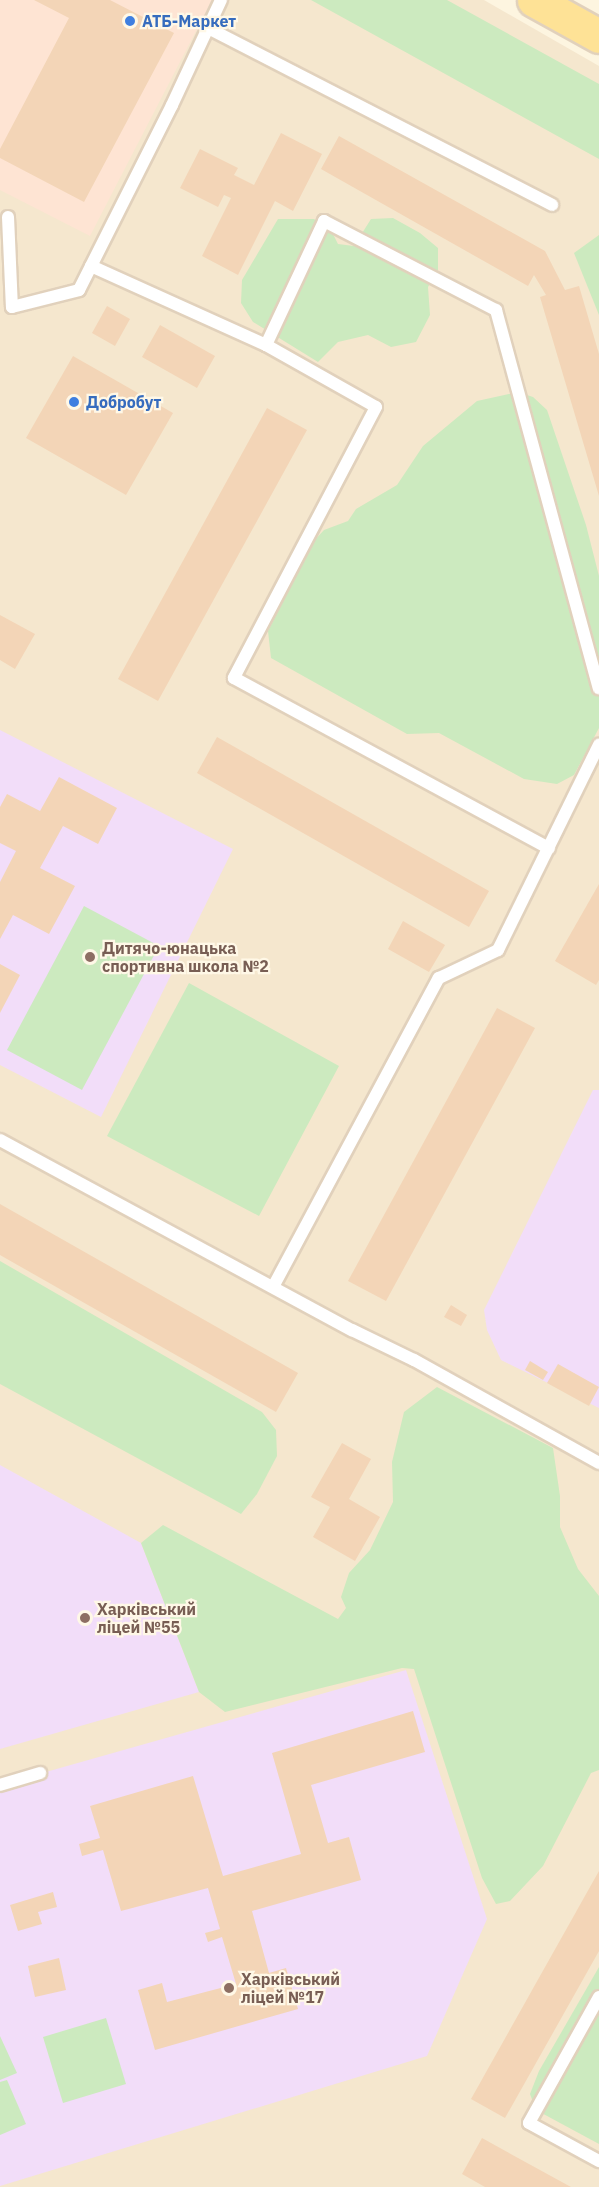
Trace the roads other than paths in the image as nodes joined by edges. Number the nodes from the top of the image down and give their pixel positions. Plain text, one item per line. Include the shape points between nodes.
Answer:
1 (221, 0) edge
2 (534, 0) edge
3 (208, 28) junction
4 (599, 36) edge
5 (552, 205) dead end
6 (8, 217) dead end
7 (91, 266) junction
8 (266, 345) junction
9 (599, 688) edge
10 (599, 745) edge
11 (549, 848) junction
12 (0, 1140) edge
13 (273, 1287) junction
14 (599, 1462) edge
15 (40, 1773) dead end
16 (0, 1785) edge
17 (599, 1997) edge
18 (599, 2161) edge

1 - 3 lane
2 - 4 main road
3 - 5 lane
3 - 7 lane
6 - 7 lane via 12,307 79,290
7 - 8 lane
8 - 9 lane via 324,220 496,310
8 - 11 lane via 376,407 234,678
10 - 11 lane
11 - 13 lane via 498,950 439,978
12 - 13 lane
13 - 14 lane
15 - 16 lane
17 - 18 lane via 529,2123

